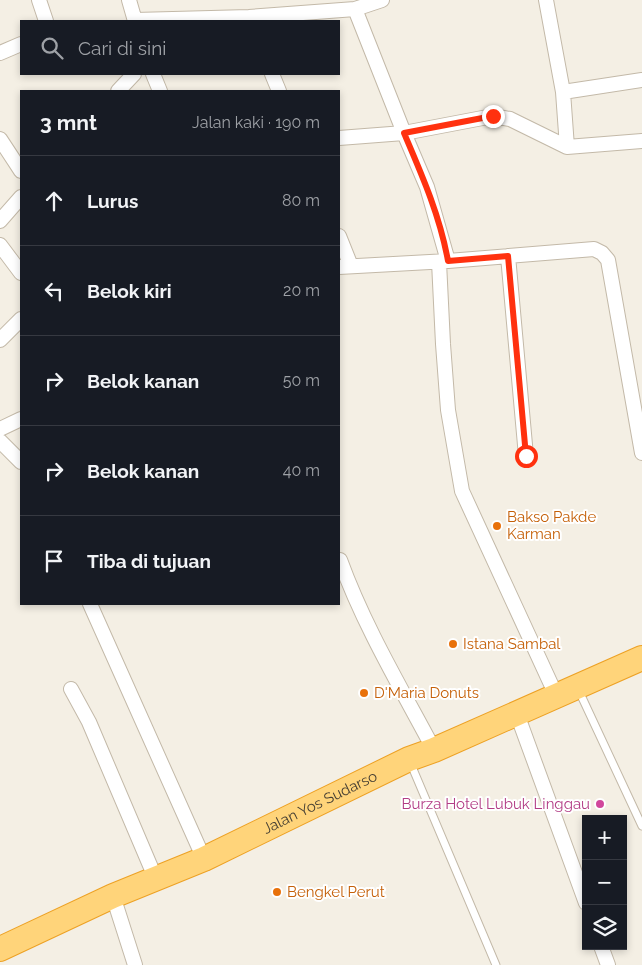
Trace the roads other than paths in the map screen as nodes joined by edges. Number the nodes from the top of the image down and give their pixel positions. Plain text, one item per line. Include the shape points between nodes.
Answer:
1 (39, 0) edge
2 (129, 0) edge
3 (382, 0) edge
4 (546, 0) edge
5 (355, 9) junction
6 (250, 19) edge
7 (46, 20) edge
8 (135, 20) edge
9 (192, 20) edge
10 (20, 44) edge
11 (0, 53) edge
12 (133, 75) edge
13 (153, 75) edge
14 (272, 75) edge
15 (642, 80) edge
16 (119, 90) edge
17 (160, 90) edge
18 (279, 90) edge
19 (563, 92) junction
20 (404, 133) junction
21 (340, 138) edge
22 (0, 139) edge
23 (642, 141) edge
24 (567, 147) junction
25 (20, 170) edge
26 (20, 198) edge
27 (0, 221) edge
28 (340, 241) edge
29 (0, 245) edge
30 (508, 256) junction
31 (444, 261) junction
32 (345, 266) edge
33 (20, 272) edge
34 (20, 320) edge
35 (0, 340) edge
36 (20, 420) edge
37 (0, 428) edge
38 (0, 440) edge
39 (642, 454) edge
40 (526, 456) dead end
41 (20, 461) edge
42 (340, 560) edge
43 (90, 605) edge
44 (642, 658) edge
45 (71, 689) dead end
46 (566, 691) junction
47 (517, 714) junction
48 (434, 750) junction
49 (409, 760) junction
50 (642, 826) edge
51 (204, 859) junction
52 (156, 878) junction
53 (582, 892) edge
54 (113, 896) junction
55 (0, 950) edge
56 (602, 950) edge
57 (135, 965) edge
58 (496, 965) edge
59 (608, 965) edge

1 - 7 street
2 - 8 street
3 - 5 street
4 - 19 street
5 - 6 street
5 - 20 street
6 - 9 street
10 - 11 street
12 - 16 street
13 - 17 street
14 - 18 street
15 - 19 street
19 - 24 street
20 - 21 street
20 - 24 street via 502,116
20 - 31 street via 427,186 445,246
22 - 25 street
23 - 24 street
26 - 27 street
28 - 32 street
29 - 33 street
30 - 31 street
30 - 39 street via 594,249 608,260
30 - 40 street
31 - 32 street
31 - 46 street via 442,344 448,410 462,491
34 - 35 street
36 - 37 street
38 - 41 street
42 - 48 street via 360,610
43 - 51 street
44 - 46 highway, Jalan Yos Sudarso
45 - 52 street via 89,722
46 - 47 highway, Jalan Yos Sudarso
46 - 50 lane
47 - 48 highway, Jalan Yos Sudarso
47 - 53 street
48 - 49 highway, Jalan Yos Sudarso
49 - 51 highway, Jalan Yos Sudarso
49 - 58 lane
51 - 52 highway, Jalan Yos Sudarso
52 - 54 highway, Jalan Yos Sudarso
54 - 55 highway, Jalan Yos Sudarso
54 - 57 street
56 - 59 street

